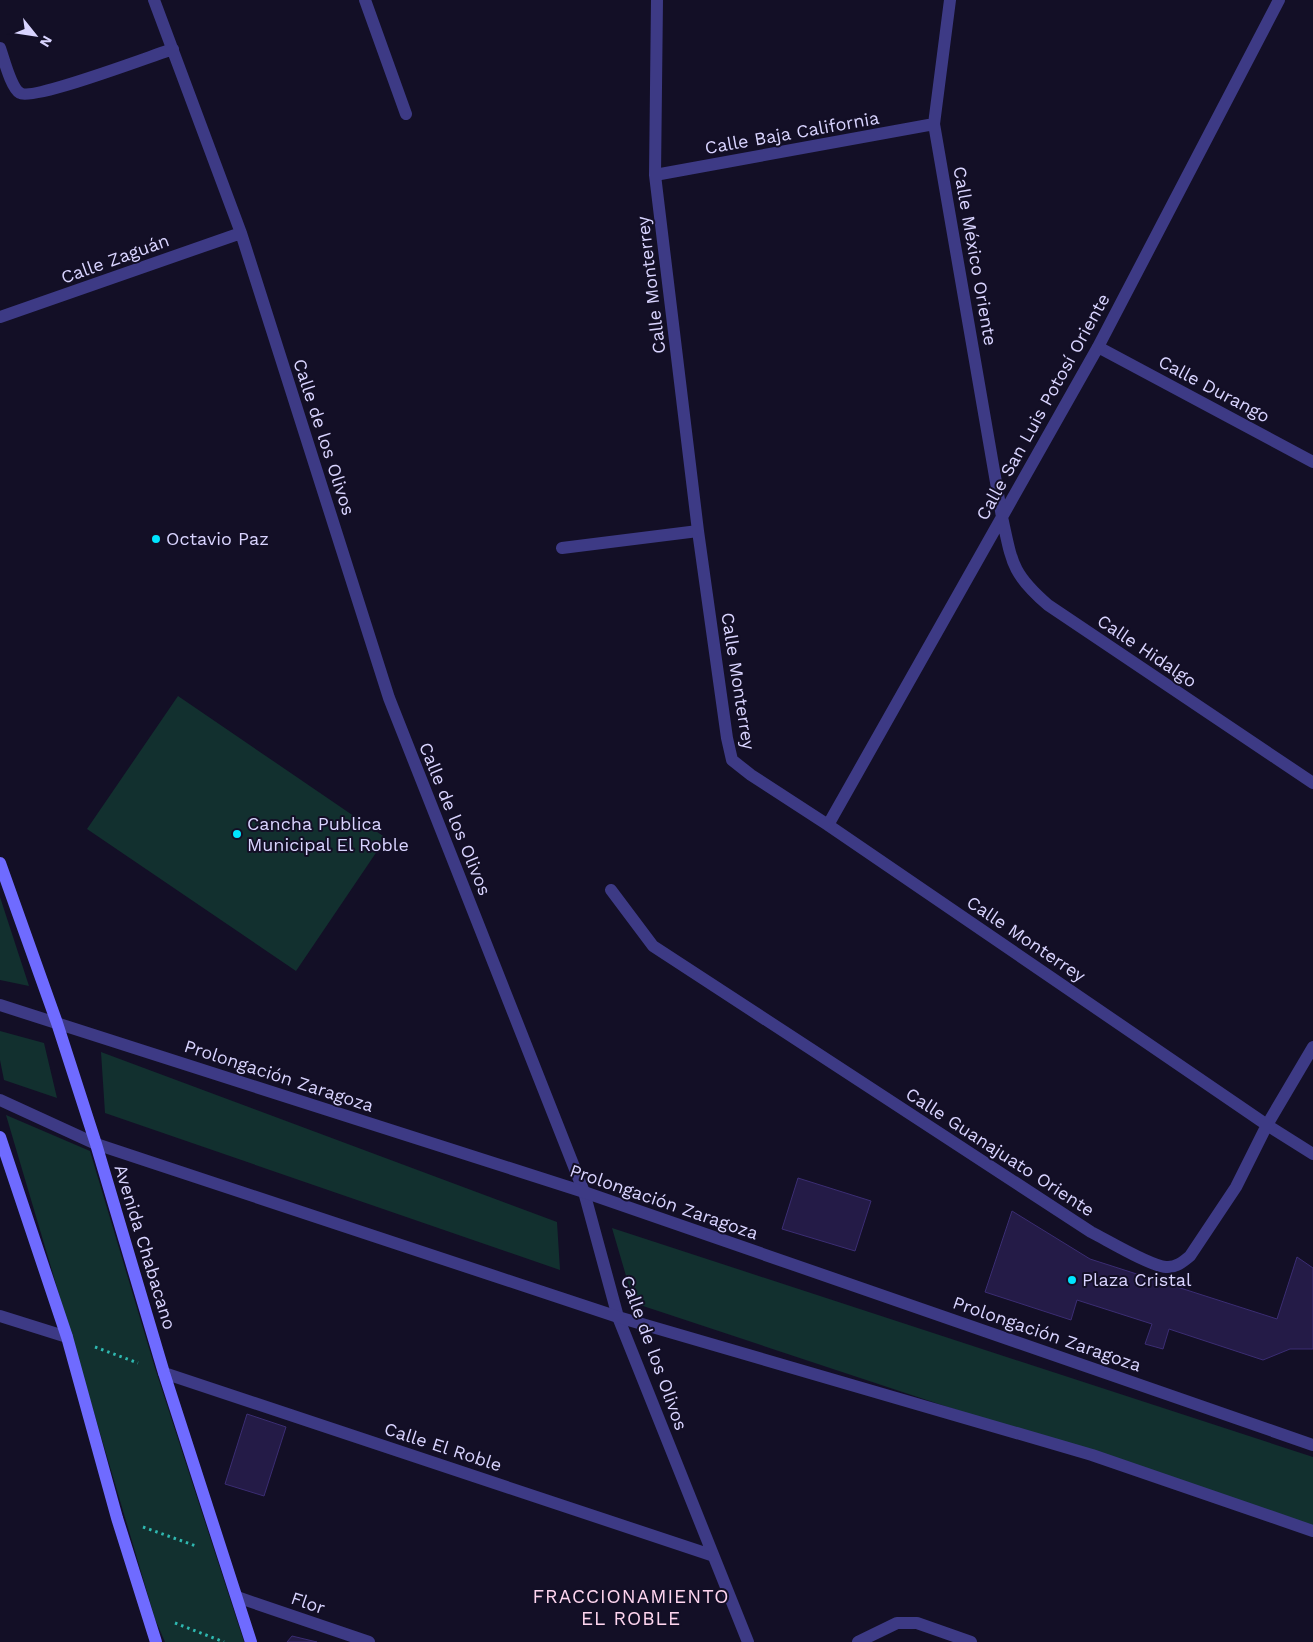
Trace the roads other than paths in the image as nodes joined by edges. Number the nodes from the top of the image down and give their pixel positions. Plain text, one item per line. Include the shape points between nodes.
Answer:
1 (154, 0) edge
2 (657, 0) edge
3 (950, 0) edge
4 (1279, 0) edge
5 (368, 1) edge
6 (0, 48) edge
7 (173, 49) junction
8 (406, 114) dead end
9 (934, 124) junction
10 (655, 176) junction
11 (241, 233) junction
12 (0, 317) edge
13 (1098, 347) junction
14 (1313, 462) edge
15 (1002, 517) junction
16 (698, 531) junction
17 (562, 548) dead end
18 (1313, 783) edge
19 (828, 825) junction
20 (0, 863) edge
21 (611, 890) dead end
22 (0, 1004) edge
23 (57, 1023) junction
24 (1313, 1047) edge
25 (0, 1100) edge
26 (1266, 1125) junction
27 (0, 1137) edge
28 (96, 1144) junction
29 (1313, 1154) edge
30 (584, 1192) junction
31 (0, 1316) edge
32 (618, 1317) junction
33 (67, 1336) junction
34 (164, 1373) junction
35 (1313, 1445) edge
36 (1313, 1531) edge
37 (711, 1554) junction
38 (237, 1597) junction
39 (156, 1642) edge
40 (252, 1642) edge
41 (369, 1642) edge
42 (748, 1642) edge
43 (858, 1642) edge
44 (971, 1642) edge

1 - 7 street, Calle de los Olivos
2 - 10 street, Calle Monterrey
3 - 9 street, Calle México Oriente
4 - 13 street, Calle San Luis Potosí Oriente
5 - 8 street
6 - 7 street via 15,89 24,95 52,90
7 - 11 street, Calle de los Olivos
9 - 10 street, Calle Baja California
9 - 15 street, Calle México Oriente
10 - 16 street, Calle Monterrey
11 - 12 street, Calle Zaguán
11 - 30 street, Calle de los Olivos via 388,698
13 - 14 street, Calle Durango
13 - 15 street, Calle San Luis Potosí Oriente
15 - 18 street, Calle Hidalgo via 1013,566 1027,587 1048,605
15 - 19 street, Calle San Luis Potosí Oriente
16 - 17 street
16 - 19 street, Calle Monterrey via 732,760
19 - 26 street, Calle Monterrey
20 - 23 main road, Avenida Chabacano
21 - 26 street, Calle Guanajuato Oriente via 653,946 1091,1232 1166,1267 1180,1264 1190,1256 1236,1187
22 - 23 street, Prolongación Zaragoza
23 - 28 main road, Avenida Chabacano
23 - 30 street, Prolongación Zaragoza
24 - 26 street, Calle Guanajuato Oriente
25 - 28 street
26 - 29 street, Calle Monterrey
27 - 33 main road
28 - 32 street
28 - 34 main road, Avenida Chabacano
30 - 32 street, Calle de los Olivos
30 - 35 street, Prolongación Zaragoza
31 - 33 street
32 - 36 street via 1092,1455
32 - 37 street, Calle de los Olivos
33 - 39 main road via 117,1518
34 - 37 street, Calle El Roble
34 - 38 main road, Avenida Chabacano
37 - 42 street, Calle de los Olivos
38 - 40 main road, Avenida Chabacano
38 - 41 street, Flor
43 - 44 street via 897,1622 917,1623

